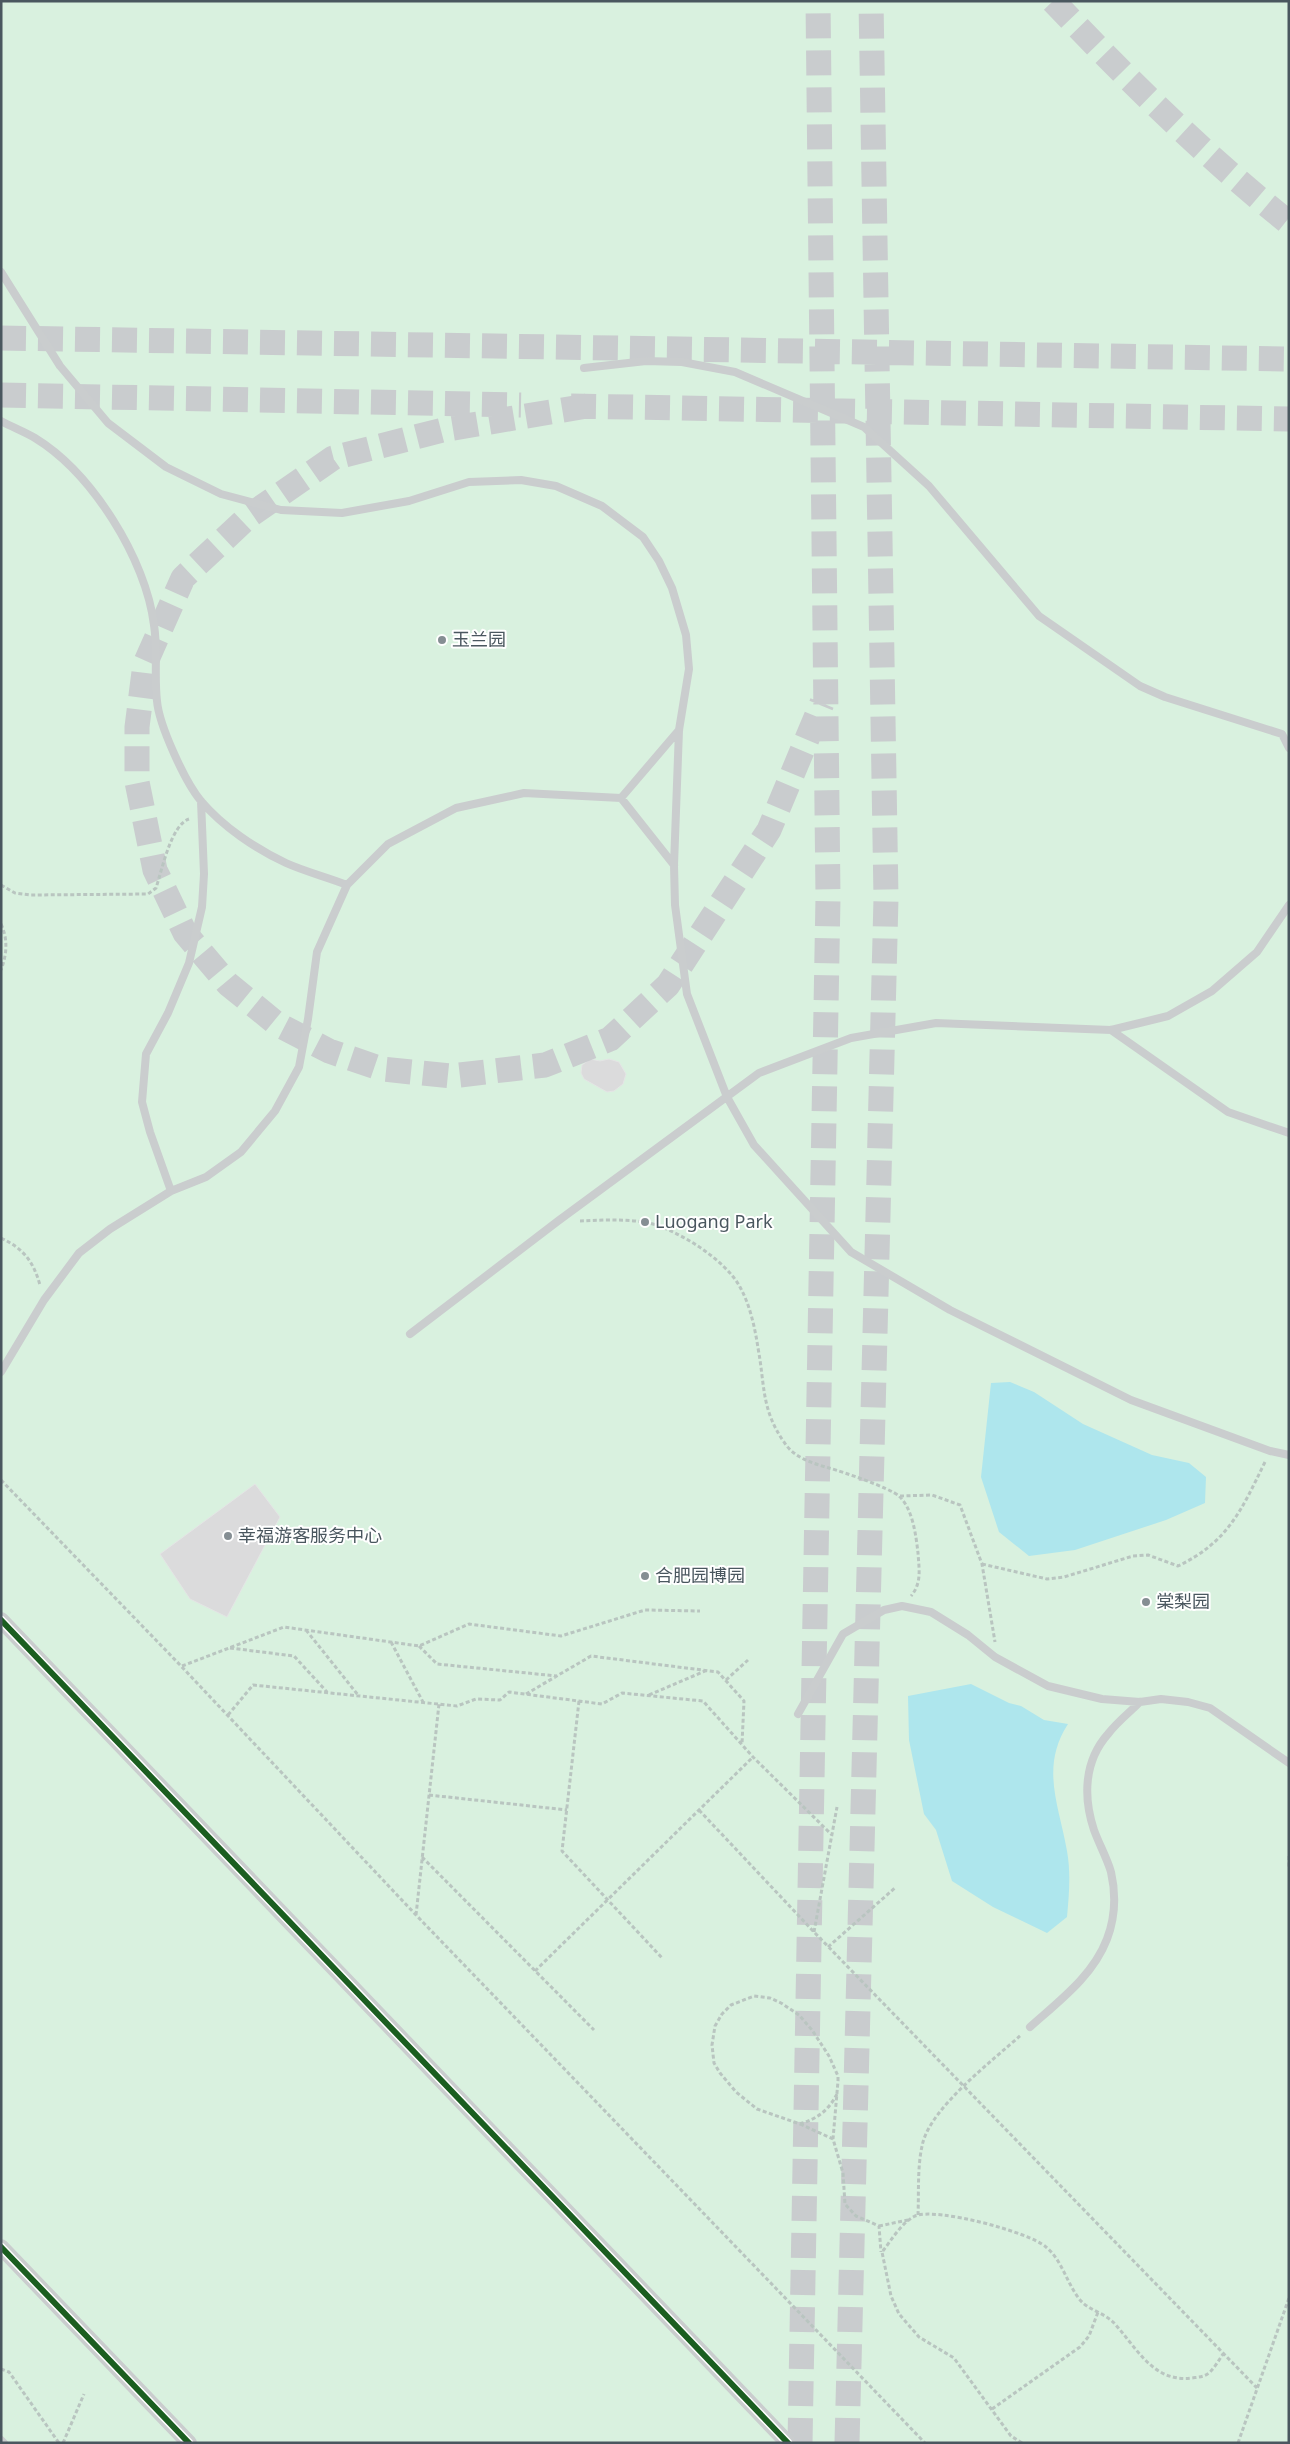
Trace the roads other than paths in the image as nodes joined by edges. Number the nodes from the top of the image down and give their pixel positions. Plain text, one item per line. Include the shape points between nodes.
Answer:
1 (1, 273) edge
2 (584, 368) dead end
3 (1, 421) edge
4 (679, 730) junction
5 (1285, 735) edge
6 (1289, 748) edge
7 (621, 798) junction
8 (201, 800) junction
9 (674, 865) junction
10 (347, 885) junction
11 (1289, 905) edge
12 (1111, 1030) junction
13 (727, 1097) junction
14 (1289, 1133) edge
15 (171, 1191) junction
16 (410, 1334) dead end
17 (1, 1372) edge
18 (1289, 1455) edge
19 (1, 1620) edge
20 (1140, 1702) junction
21 (798, 1714) dead end
22 (1289, 1763) edge
23 (1030, 2027) road end
24 (1, 2247) edge
25 (1, 2440) edge
26 (4, 2443) edge
27 (189, 2443) edge
28 (788, 2443) edge

1 - 4 lane via 60,366 108,423 166,467 221,494 281,510 342,513 409,500 469,482 521,480 556,486 602,506 643,537 659,560 672,588 686,634 689,669
2 - 5 lane via 646,361 682,362 735,372 864,427 929,486 1039,616 1140,686
3 - 8 lane via 36,439 78,474 110,512 136,564 150,607 157,654 157,702 174,754
4 - 7 lane
4 - 9 lane
5 - 6 lane
7 - 9 lane
7 - 10 lane via 524,793 456,808 388,844
8 - 10 lane via 241,837 287,863
8 - 15 lane via 202,907 191,953 168,1013 146,1054 142,1102
9 - 13 lane via 675,904 687,994
10 - 15 lane via 316,952 298,1067 275,1111 241,1152 206,1178
11 - 12 lane via 1257,952 1212,991 1168,1016
12 - 13 lane via 936,1023 852,1038 760,1073
12 - 14 lane via 1228,1112
13 - 16 lane
13 - 18 lane via 754,1144 852,1252 950,1310 1131,1400
15 - 17 lane via 110,1229 79,1254 44,1300
19 - 28 street
20 - 21 lane via 1102,1698 1048,1686 995,1657 968,1634 931,1612 902,1606 884,1610 844,1634
20 - 22 lane via 1161,1699 1210,1708
20 - 23 lane via 1107,1734 1088,1776 1087,1804 1114,1891 1107,1939 1089,1970
24 - 27 street
25 - 26 lane

